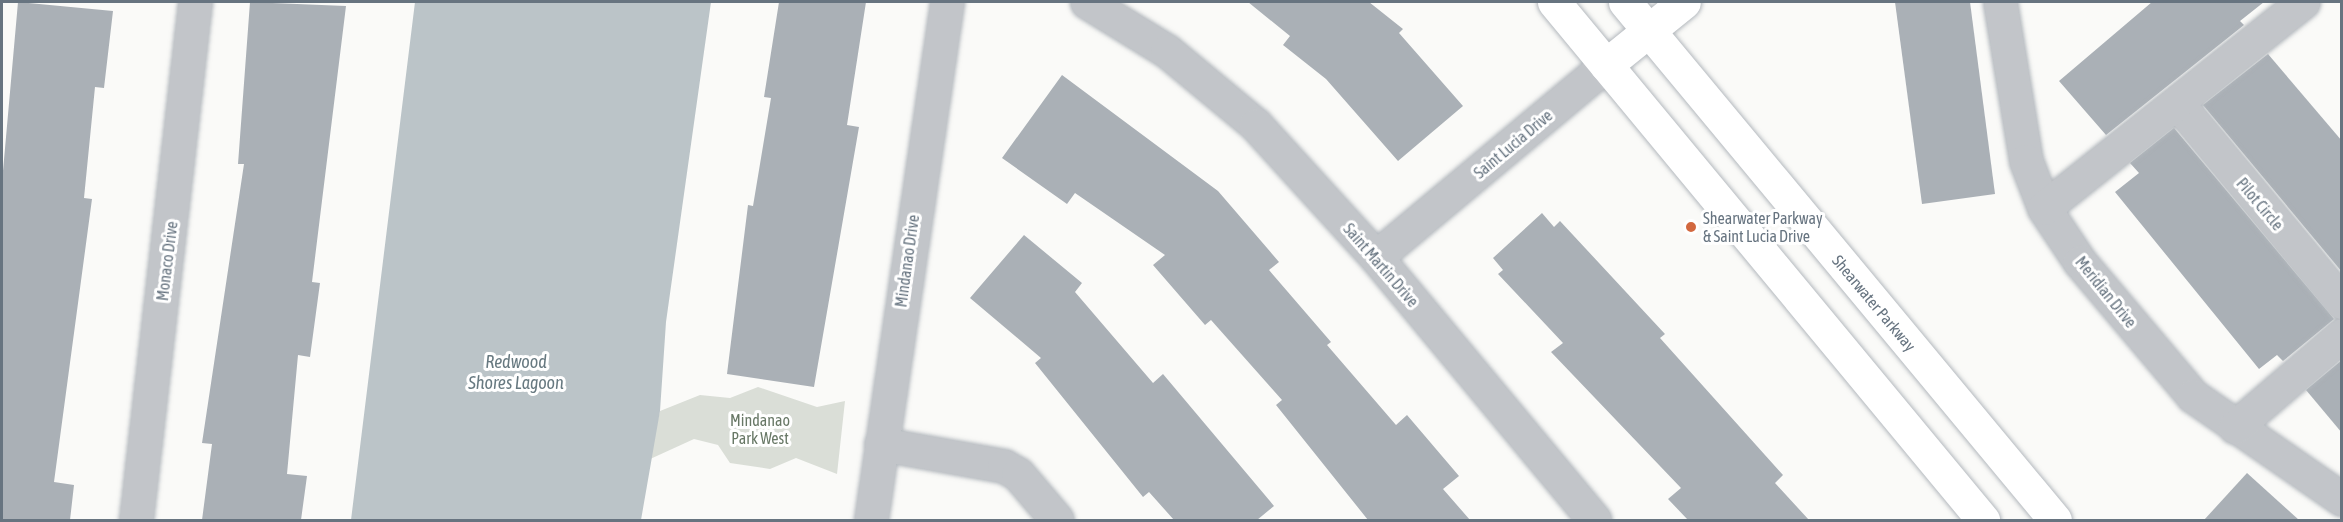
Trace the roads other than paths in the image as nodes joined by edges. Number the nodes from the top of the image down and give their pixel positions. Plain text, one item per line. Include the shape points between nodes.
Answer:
1 (195, 2) edge
2 (947, 2) edge
3 (1087, 2) edge
4 (1554, 2) edge
5 (1625, 2) edge
6 (1683, 2) edge
7 (2000, 2) edge
8 (2303, 2) edge
9 (1648, 28) junction
10 (1606, 64) junction
11 (2179, 105) junction
12 (2044, 208) junction
13 (1376, 257) junction
14 (2342, 302) edge
15 (2342, 335) edge
16 (2235, 427) junction
17 (881, 444) junction
18 (2342, 499) edge
19 (136, 520) edge
20 (871, 520) edge
21 (1057, 520) edge
22 (1594, 520) edge
23 (1983, 520) edge
24 (2055, 520) edge

1 - 19 street, Monaco Drive
2 - 17 street, Mindanao Drive
3 - 13 street, Saint Martin Drive via 1143,34 1256,125
4 - 10 main road
5 - 9 main road, Shearwater Parkway
6 - 9 main road, Saint Lucia Drive
7 - 12 street, Meridian Drive via 2020,138
8 - 11 street
9 - 10 main road, Saint Lucia Drive
9 - 24 main road, Shearwater Parkway
10 - 13 street, Saint Lucia Drive
10 - 23 main road
11 - 12 street
11 - 14 street, Pilot Circle
12 - 16 street, Meridian Drive via 2080,262 2193,396
13 - 22 street, Saint Martin Drive
15 - 16 street
16 - 18 street, Meridian Drive
17 - 20 street, Mindanao Drive
17 - 21 street via 1004,466 1018,474

